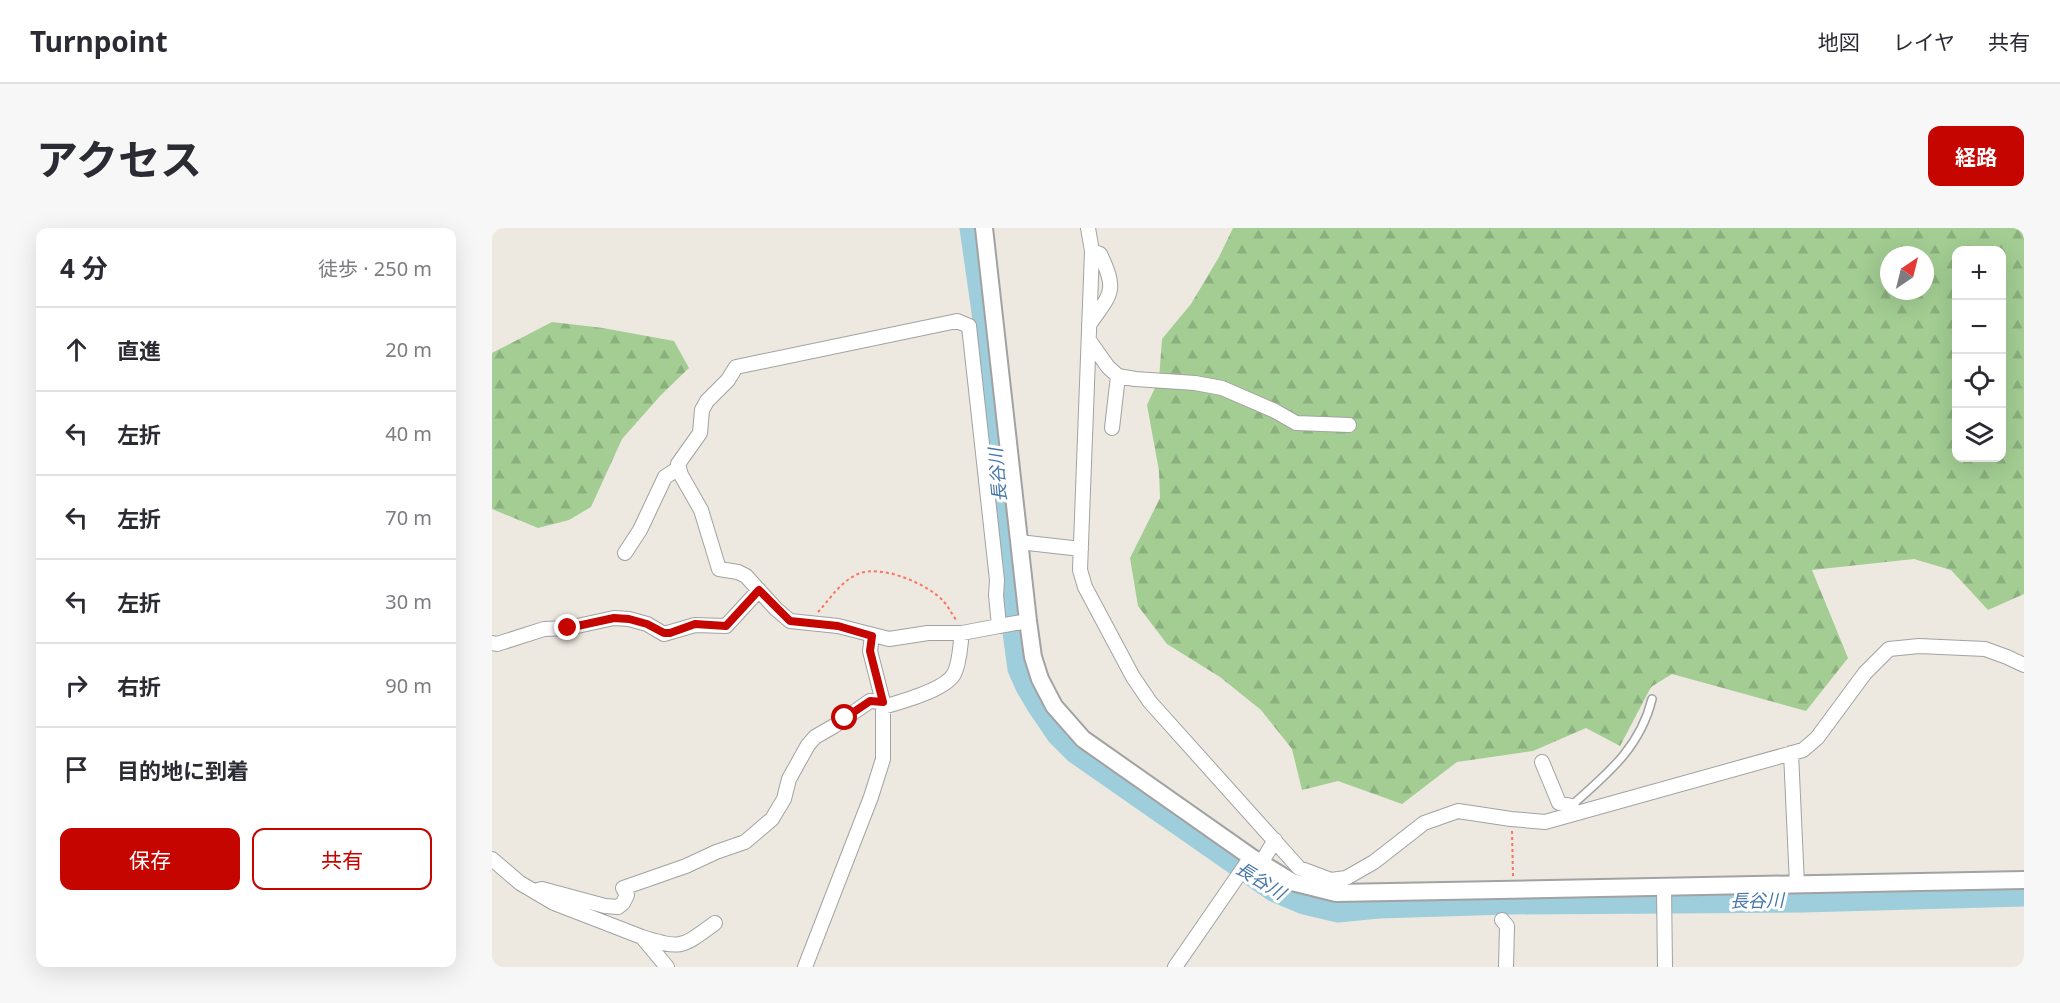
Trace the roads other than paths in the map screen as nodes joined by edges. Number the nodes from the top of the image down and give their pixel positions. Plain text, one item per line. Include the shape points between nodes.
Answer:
1 (984, 228) edge
2 (1089, 228) edge
3 (1092, 251) junction
4 (1089, 326) junction
5 (1089, 340) junction
6 (1118, 376) junction
7 (1349, 425) dead end
8 (1112, 428) dead end
9 (680, 468) junction
10 (1019, 542) junction
11 (1081, 549) junction
12 (625, 553) dead end
13 (759, 590) junction
14 (1028, 621) junction
15 (999, 626) junction
16 (965, 632) junction
17 (872, 636) junction
18 (492, 643) edge
19 (2024, 665) edge
20 (1652, 699) dead end
21 (883, 705) junction
22 (1791, 753) junction
23 (1542, 762) dead end
24 (1574, 810) junction
25 (1275, 840) junction
26 (492, 859) edge
27 (1256, 860) junction
28 (2024, 880) edge
29 (1797, 884) junction
30 (1664, 887) junction
31 (534, 891) junction
32 (1502, 920) dead end
33 (715, 923) dead end
34 (642, 937) junction
35 (667, 967) edge
36 (805, 967) edge
37 (1175, 967) edge
38 (1506, 967) edge
39 (1665, 967) edge

1 - 10 street
2 - 3 street
3 - 4 street
3 - 4 street via 1100,254 1111,280 1109,296
4 - 5 street
5 - 6 street
5 - 11 street
6 - 7 street via 1222,388 1296,423
6 - 8 street
9 - 12 street via 665,477
9 - 13 street via 701,510 719,569 746,576
9 - 15 street via 678,464 700,433 702,410 736,367 957,321 969,326
10 - 11 street
10 - 14 street
11 - 25 street via 1080,570 1085,587 1133,677 1150,702
13 - 17 street via 790,621 838,626
13 - 18 street via 726,626 695,624 664,633 647,624 614,618 544,629
14 - 15 street
14 - 27 street via 1040,679 1068,724 1083,739
15 - 16 street
16 - 17 street via 889,639
16 - 21 street via 956,672 951,678 924,694
17 - 21 street via 870,651
19 - 22 street via 1985,649 1889,649 1865,673 1817,738 1803,750
20 - 24 lane via 1634,744
21 - 31 street via 870,701 815,737 789,779 784,800 772,819 745,842 623,888 627,895 618,907 542,889
21 - 36 street via 883,759
22 - 24 street
22 - 29 street
23 - 24 street via 1559,803
24 - 25 street via 1545,822 1458,811 1424,823 1374,862 1346,878 1331,880 1299,868
25 - 27 street
26 - 31 street
27 - 30 street via 1292,882 1336,893
27 - 37 street
28 - 29 street
29 - 30 street
30 - 39 street
31 - 34 street via 554,903
32 - 38 street via 1507,926
33 - 34 street via 682,945 669,946
34 - 35 street

